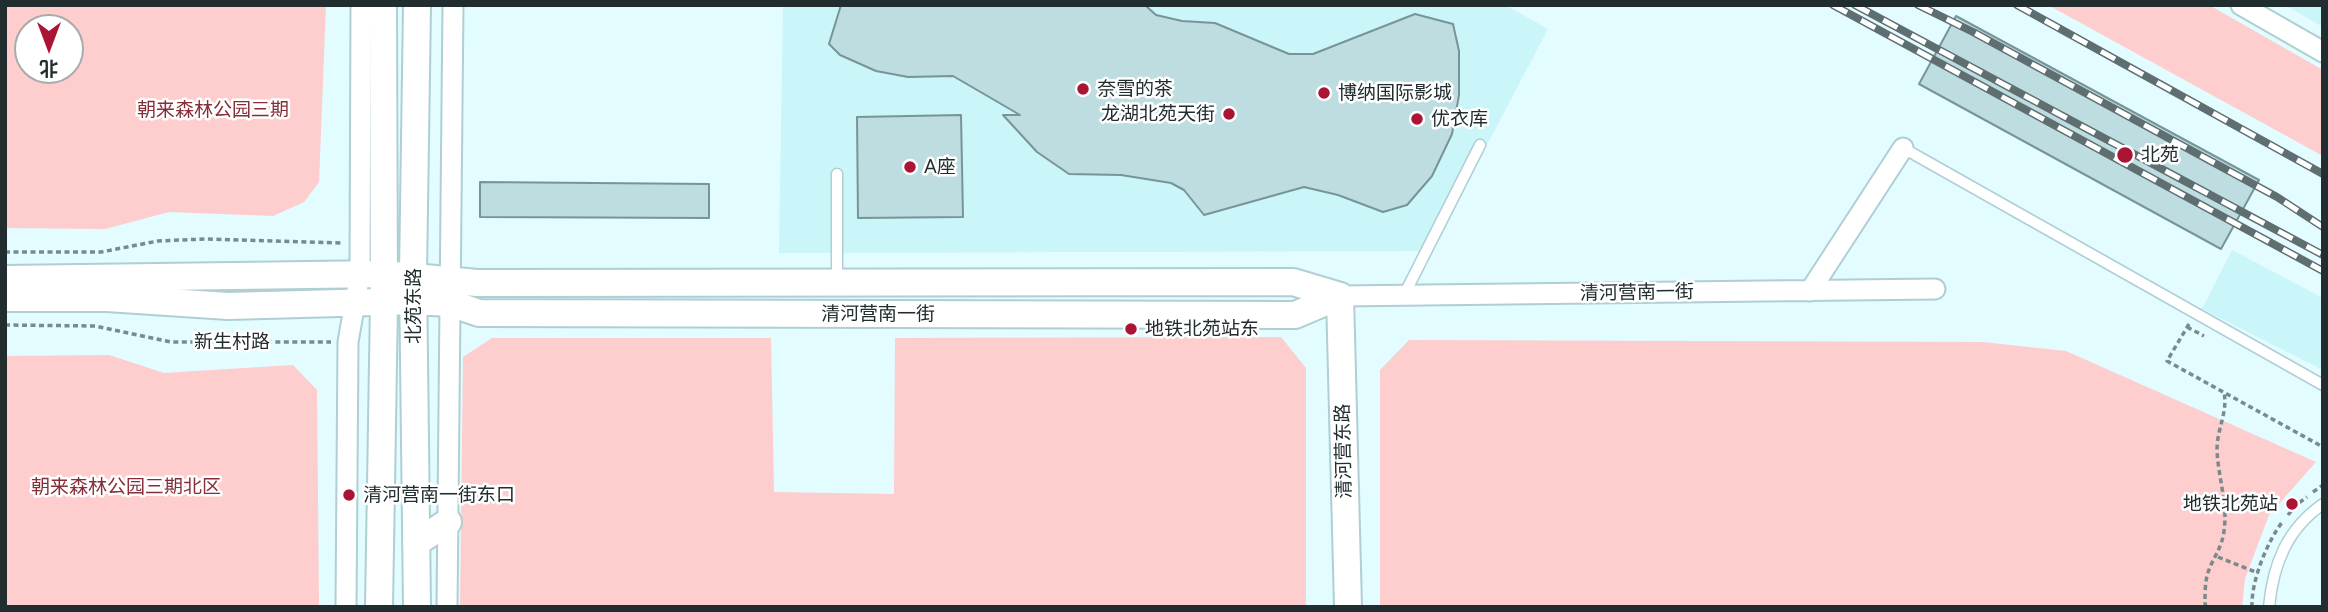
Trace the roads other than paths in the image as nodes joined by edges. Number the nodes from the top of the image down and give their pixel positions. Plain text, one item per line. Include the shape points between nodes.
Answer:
1 (361, 5) edge
2 (383, 5) edge
3 (418, 5) edge
4 (453, 5) edge
5 (2241, 5) edge
6 (2323, 52) edge
7 (1480, 145) dead end
8 (1903, 148) joint
9 (837, 174) dead end
10 (372, 274) junction
11 (5, 279) edge
12 (837, 282) junction
13 (413, 288) junction
14 (1934, 289) dead end
15 (450, 291) junction
16 (1810, 291) junction
17 (1404, 295) junction
18 (1340, 296) junction
19 (5, 299) edge
20 (356, 302) junction
21 (384, 302) junction
22 (2323, 385) edge
23 (2323, 505) edge
24 (447, 522) junction
25 (416, 543) junction
26 (346, 607) edge
27 (379, 607) edge
28 (416, 607) edge
29 (447, 607) edge
30 (1348, 607) edge
31 (2269, 607) edge

1 - 10 street via 359,243
2 - 10 street, 北苑东路
3 - 13 street, 北苑东路
4 - 15 street
5 - 6 street
7 - 17 lane
8 - 16 street
8 - 22 lane
9 - 12 lane
10 - 11 street
10 - 13 street
10 - 20 street
10 - 21 street, 北苑东路
12 - 15 street, 清河营南一街 via 477,283
12 - 18 street, 清河营南一街 via 1293,282
13 - 15 street, 清河营南一街
13 - 21 street, 新生村路
13 - 25 street, 北苑东路
14 - 16 street, 清河营南一街
15 - 18 street, 清河营南一街 via 479,313 1295,315
15 - 24 street
16 - 17 street, 清河营南一街
17 - 18 street, 清河营南一街
18 - 30 street, 清河营东路
19 - 20 street, 新生村路 via 107,298 228,306
20 - 21 street, 新生村路
20 - 26 street via 348,342
21 - 27 street, 北苑东路
23 - 31 lane via 2293,530 2271,585
24 - 25 street
24 - 29 street
25 - 28 street, 北苑东路

